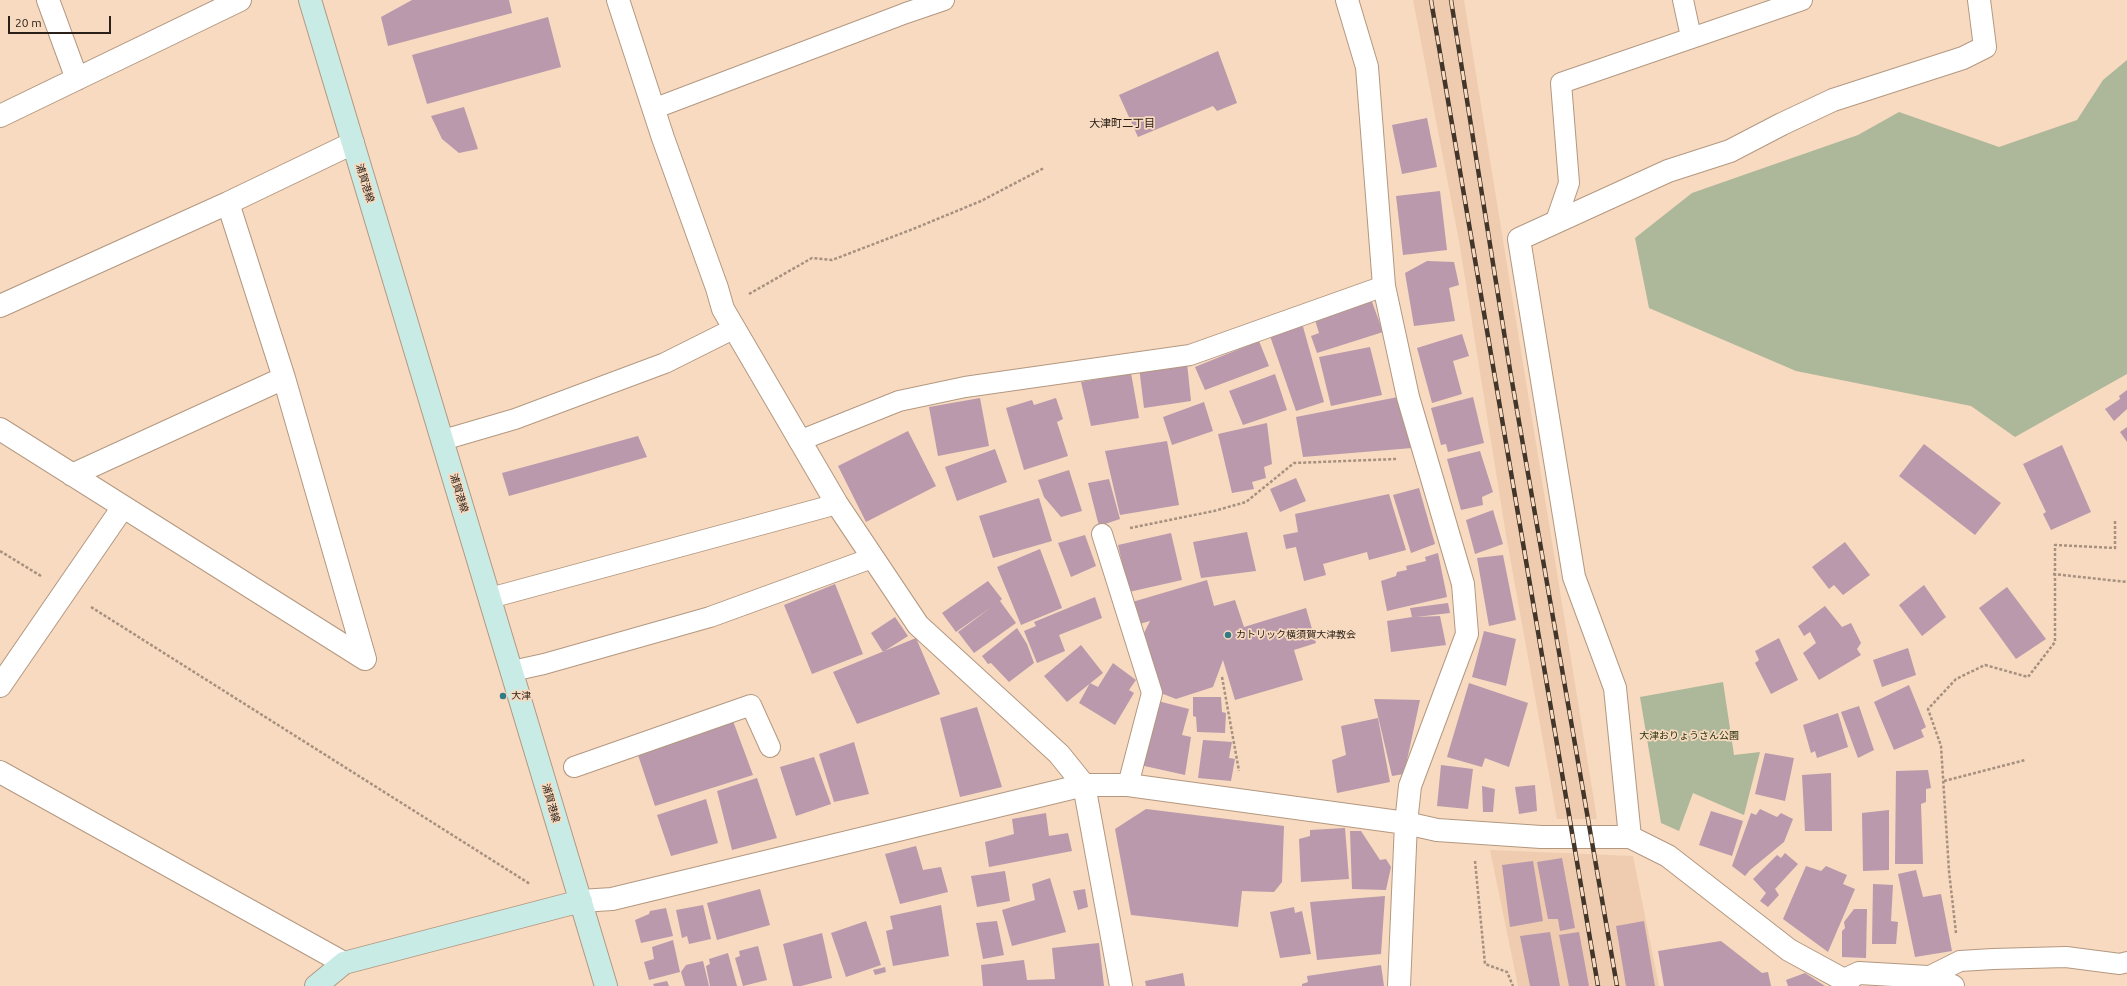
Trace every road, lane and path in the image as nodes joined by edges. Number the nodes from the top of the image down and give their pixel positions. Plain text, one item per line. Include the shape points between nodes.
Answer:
1 (48, 0) edge
2 (240, 0) edge
3 (310, 0) edge
4 (618, 0) edge
5 (944, 0) edge
6 (1347, 0) edge
7 (1683, 0) edge
8 (1802, 0) edge
9 (1979, 0) edge
10 (1691, 37) junction
11 (77, 79) junction
12 (653, 108) junction
13 (0, 116) edge
14 (353, 143) junction
15 (1044, 168) dead end
16 (228, 203) junction
17 (1556, 220) junction
18 (1384, 286) junction
19 (0, 306) edge
20 (723, 309) junction
21 (733, 329) junction
22 (284, 378) junction
23 (0, 429) edge
24 (442, 440) junction
25 (799, 441) junction
26 (1426, 457) junction
27 (72, 475) junction
28 (836, 504) junction
29 (123, 507) junction
30 (2115, 519) dead end
31 (1102, 534) joint
32 (0, 551) edge
33 (872, 558) junction
34 (2053, 574) junction
35 (2127, 582) edge
36 (66, 591) junction
37 (490, 598) junction
38 (512, 671) junction
39 (1222, 677) dead end
40 (0, 686) edge
41 (770, 747) dead end
42 (2025, 760) dead end
43 (574, 767) dead end
44 (0, 772) edge
45 (1944, 780) junction
46 (1084, 785) junction
47 (1128, 785) junction
48 (1244, 801) junction
49 (1406, 823) junction
50 (1472, 832) junction
51 (1630, 837) junction
52 (536, 887) dead end
53 (581, 901) junction
54 (1960, 961) junction
55 (2127, 962) edge
56 (344, 964) junction
57 (1928, 977) junction
58 (1846, 983) edge
59 (316, 986) edge
60 (606, 986) edge
61 (1121, 986) edge
62 (1399, 986) edge
63 (1513, 986) edge
64 (1953, 986) edge

1 - 11 street
2 - 11 street
3 - 14 main road, 浦賀港線
4 - 12 street
5 - 12 lane
6 - 18 street via 1367,67
7 - 10 lane
8 - 10 lane
9 - 17 street via 1985,47 1974,53 1833,100 1730,151 1668,171
10 - 17 lane via 1562,83 1569,183
11 - 13 street
12 - 20 street
14 - 16 street
14 - 24 main road, 浦賀港線
15 - 20 path via 981,201 913,229 832,260 812,258
16 - 19 street
16 - 22 street
17 - 51 street via 1519,239 1574,578 1615,688
18 - 25 lane via 1190,355 965,386 899,401
18 - 26 street via 1408,396
20 - 21 street
21 - 24 lane via 665,363 515,419
21 - 25 street
22 - 27 street
22 - 29 street via 364,660
23 - 27 street
24 - 37 main road, 浦賀港線
25 - 28 street
26 - 31 path via 1294,463 1246,502
26 - 49 street via 1463,584 1467,634 1410,786
27 - 29 street
28 - 33 street
28 - 37 lane
29 - 36 street
30 - 34 path via 2115,548 2054,545
31 - 47 lane via 1152,693
32 - 36 path
33 - 38 lane via 710,617
33 - 46 street via 918,625 1059,754
34 - 35 path
34 - 45 path via 2055,642 2028,677 1985,665 1956,679 1928,709 1941,746
36 - 40 street
36 - 52 path
37 - 38 main road, 浦賀港線
38 - 53 main road, 浦賀港線
39 - 48 path
41 - 43 lane via 751,705
42 - 45 path
44 - 56 street
45 - 54 path via 1949,871
46 - 47 street
46 - 53 street via 612,899
46 - 61 street
47 - 48 street
48 - 49 street
49 - 50 street via 1437,830
49 - 62 street
50 - 51 street via 1541,837
50 - 63 path via 1485,964 1507,972
51 - 58 street via 1668,856 1789,950
53 - 56 main road
53 - 60 main road, 浦賀港線
54 - 55 lane via 2066,957 2120,964
54 - 57 lane
56 - 59 main road
57 - 58 street via 1859,973
57 - 64 street

